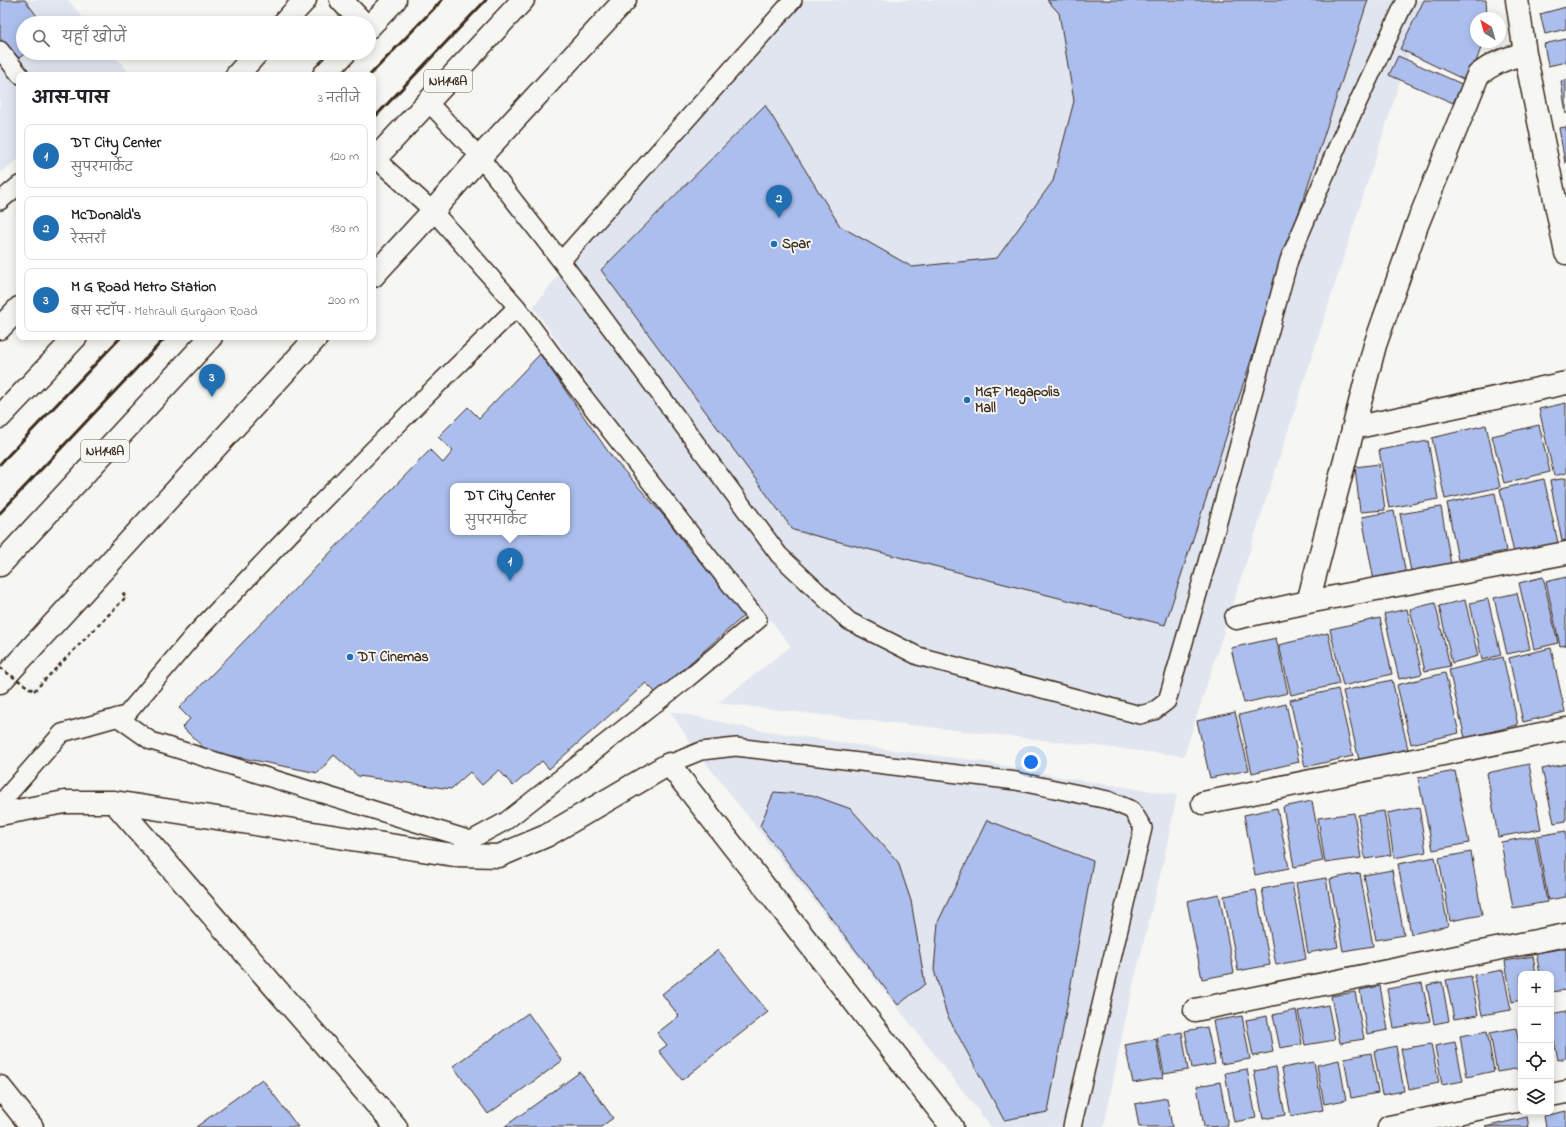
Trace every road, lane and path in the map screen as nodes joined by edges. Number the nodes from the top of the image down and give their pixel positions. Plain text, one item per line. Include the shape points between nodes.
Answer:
1 (305, 0) edge
2 (341, 0) edge
3 (395, 0) edge
4 (523, 0) edge
5 (625, 0) edge
6 (793, 0) edge
7 (1406, 0) edge
8 (1517, 0) edge
9 (290, 16) edge
10 (357, 16) edge
11 (376, 20) edge
12 (0, 50) edge
13 (1525, 53) junction
14 (251, 60) edge
15 (338, 60) edge
16 (18, 72) edge
17 (240, 72) edge
18 (327, 72) edge
19 (428, 102) junction
20 (480, 157) junction
21 (376, 158) edge
22 (376, 162) edge
23 (16, 188) edge
24 (0, 201) edge
25 (433, 211) junction
26 (1566, 253) edge
27 (560, 261) junction
28 (376, 273) edge
29 (517, 308) junction
30 (16, 311) edge
31 (0, 328) edge
32 (73, 340) edge
33 (208, 340) edge
34 (314, 340) edge
35 (1566, 383) edge
36 (0, 417) edge
37 (1353, 428) junction
38 (1566, 553) edge
39 (0, 565) edge
40 (126, 597) dead end
41 (1308, 602) junction
42 (1236, 618) dead end
43 (0, 668) edge
44 (0, 682) edge
45 (117, 717) junction
46 (1566, 729) edge
47 (669, 764) junction
48 (114, 802) junction
49 (0, 804) edge
50 (1203, 804) dead end
51 (0, 814) edge
52 (1566, 935) edge
53 (1195, 1010) dead end
54 (0, 1087) edge
55 (1566, 1092) edge
56 (1554, 1094) edge
57 (1518, 1101) edge
58 (1450, 1121) edge
59 (32, 1127) edge
60 (396, 1127) edge
61 (952, 1127) edge
62 (1072, 1127) edge
63 (1389, 1127) edge

1 - 9 main road
2 - 10 main road
3 - 11 main road
4 - 19 main road, NH148A
5 - 20 main road
6 - 27 lane
7 - 27 lane via 1341,138 1289,260 1167,701 1154,711 1140,715 918,656 849,621 779,555
8 - 13 main road
12 - 16 lane
13 - 26 main road
13 - 37 main road via 1500,60 1478,75 1416,225 1375,345
14 - 17 main road
15 - 18 main road
19 - 20 lane
19 - 21 main road, NH148A
20 - 25 main road
20 - 27 lane
22 - 25 lane
23 - 24 lane
25 - 28 main road
25 - 29 lane
29 - 45 lane via 416,406 286,539 193,636 126,715
29 - 45 lane via 758,620 506,820 471,840 151,741
30 - 31 main road
32 - 36 main road
33 - 39 main road, NH148A
34 - 44 main road
35 - 37 main road
37 - 41 main road
38 - 41 main road
40 - 43 path, bridge via 34,691
41 - 42 main road
45 - 49 lane via 62,733
46 - 50 main road
47 - 48 main road via 546,836 499,856 454,855
47 - 61 main road
47 - 62 lane via 701,751 736,747 1016,781 1108,800 1132,810 1143,828
48 - 51 main road via 65,802
48 - 60 main road
52 - 53 main road
54 - 59 main road
55 - 56 main road
57 - 58 main road
58 - 63 main road

